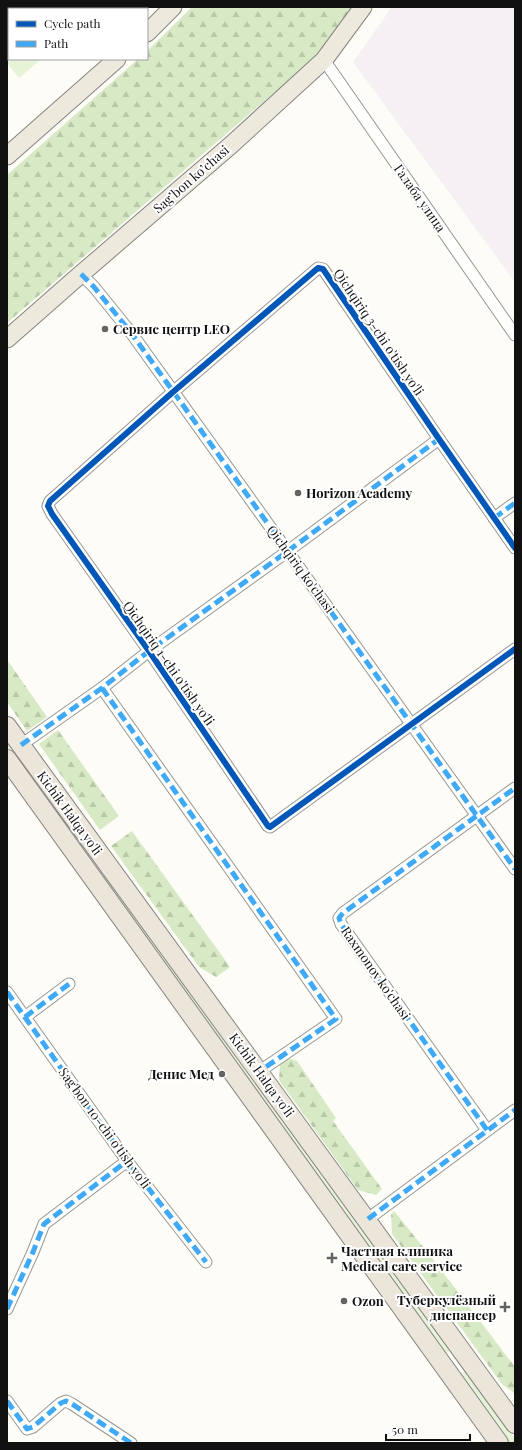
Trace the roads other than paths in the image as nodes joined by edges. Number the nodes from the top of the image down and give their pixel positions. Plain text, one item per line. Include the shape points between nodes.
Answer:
1 (173, 7) edge
2 (363, 7) edge
3 (148, 31) edge
4 (116, 60) edge
5 (324, 60) junction
6 (7, 156) edge
7 (81, 274) junction
8 (515, 335) edge
9 (7, 339) edge
10 (173, 392) junction
11 (439, 439) junction
12 (515, 503) edge
13 (494, 518) junction
14 (515, 548) edge
15 (288, 552) junction
16 (515, 649) edge
17 (149, 651) junction
18 (102, 688) junction
19 (412, 724) junction
20 (7, 726) edge
21 (21, 745) junction
22 (7, 758) edge
23 (515, 788) edge
24 (478, 816) junction
25 (102, 858) junction
26 (515, 869) edge
27 (86, 870) junction
28 (69, 984) dead end
29 (7, 992) edge
30 (25, 1017) junction
31 (260, 1071) junction
32 (515, 1110) edge
33 (487, 1130) junction
34 (127, 1161) junction
35 (368, 1219) junction
36 (206, 1262) dead end
37 (7, 1309) edge
38 (469, 1360) junction
39 (450, 1374) junction
40 (7, 1401) edge
41 (515, 1424) edge
42 (131, 1443) edge
43 (499, 1443) edge

1 - 3 main road
2 - 5 main road, Sag’bon ko’chasi
4 - 6 main road
5 - 7 main road, Sag’bon ko’chasi via 226,149
5 - 8 street, Галаба улица
7 - 9 main road, Sag’bon ko’chasi
7 - 10 street, Qichqiriq ko'chasi via 132,334
10 - 11 street, Qichqiriq 3-chi o'tish yo'li via 318,268 323,270
10 - 15 street, Qichqiriq ko'chasi
10 - 17 street, Qichqiriq 1-chi o'tish yo'li via 50,501 48,506
11 - 13 street, Qichqiriq 3-chi o'tish yo'li
11 - 15 street
12 - 13 street
13 - 14 street, Qichqiriq 3-chi o'tish yo'li
15 - 17 street
15 - 19 street, Qichqiriq ko'chasi
16 - 19 street
17 - 18 street
17 - 19 street, Qichqiriq 1-chi o'tish yo'li via 270,827
18 - 21 street
18 - 31 street via 336,1019
19 - 24 street, Qichqiriq ko'chasi
20 - 21 highway, Kichik Halqa yo'li
21 - 25 highway, Kichik Halqa yo'li
22 - 27 highway, Kichik Halqa yo'li
23 - 24 street
24 - 26 street, Qichqiriq ko'chasi
24 - 33 street, Raxmonov ko'chasi via 339,918
25 - 27 highway
25 - 31 highway, Kichik Halqa yo'li
27 - 39 highway, Kichik Halqa yo'li
28 - 30 street
29 - 30 street, Sag'bon 10-chi o'tish yo'li
30 - 34 street, Sag'bon 10-chi o'tish yo'li
31 - 35 highway, Kichik Halqa yo'li
32 - 33 street
33 - 35 street
34 - 36 street, Sag'bon 10-chi o'tish yo'li
34 - 37 street via 44,1224
35 - 38 highway, Kichik Halqa yo'li
38 - 39 highway
38 - 41 highway, Kichik Halqa yo'li
39 - 43 highway, Kichik Halqa yo'li
40 - 42 street via 27,1429 60,1402 66,1401

